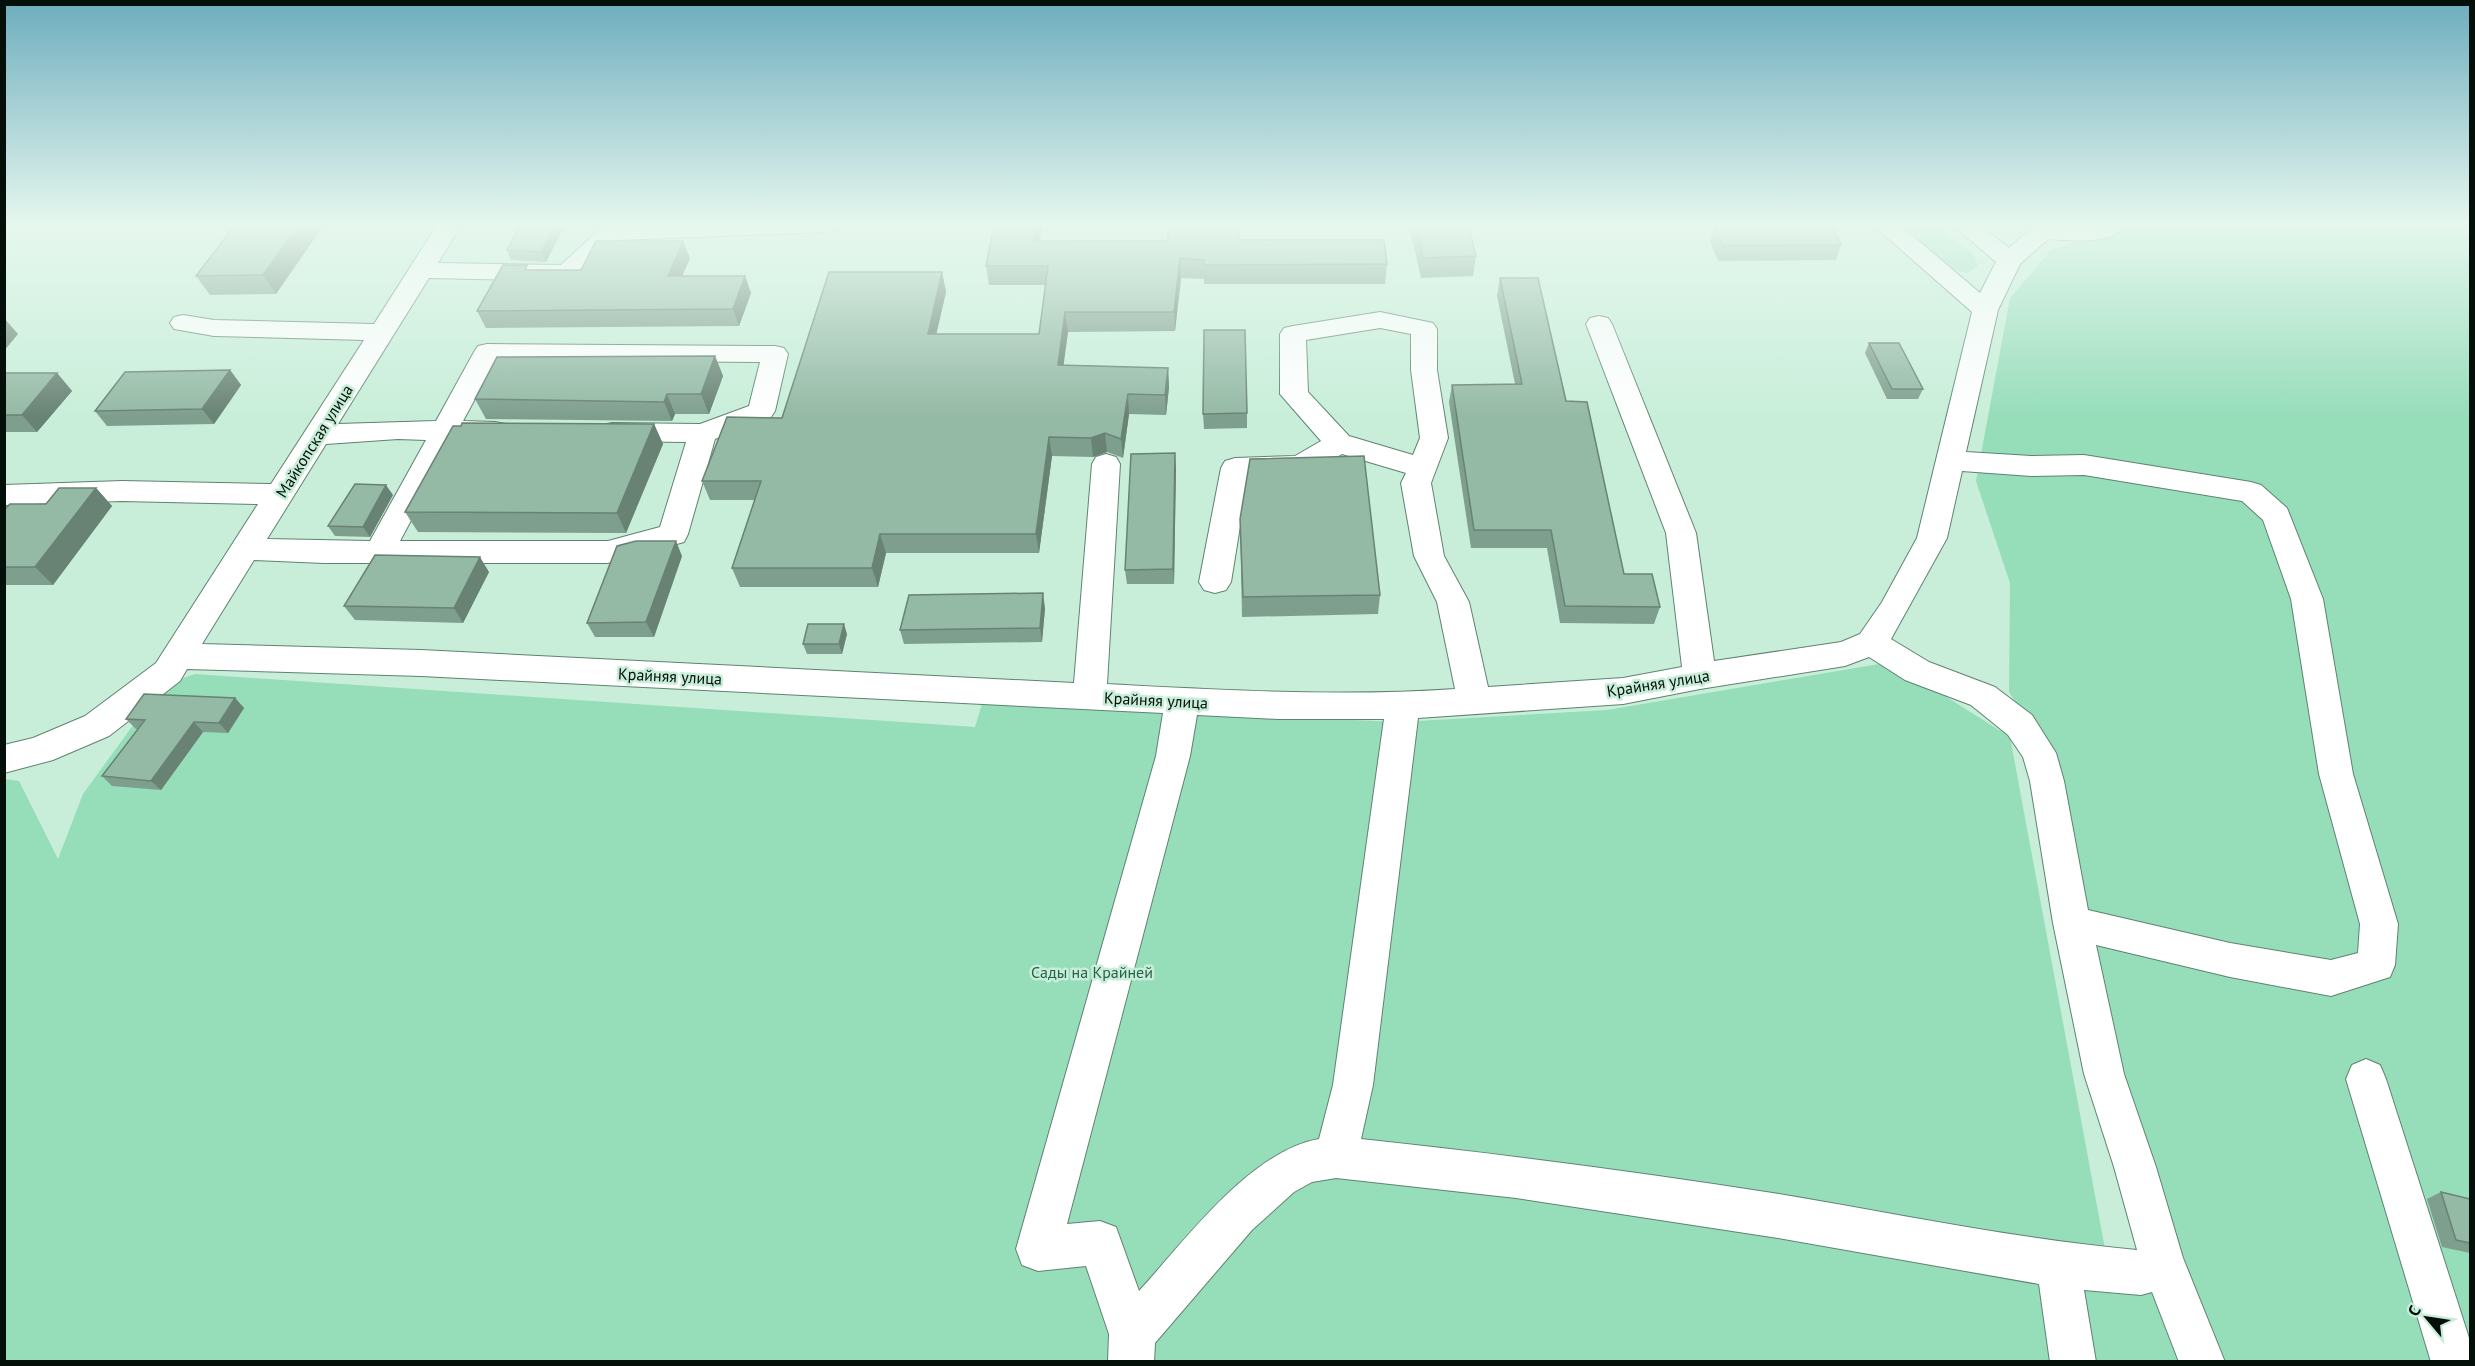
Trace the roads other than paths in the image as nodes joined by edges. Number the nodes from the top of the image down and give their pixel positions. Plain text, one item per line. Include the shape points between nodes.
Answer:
1 (409, 289) edge
2 (1960, 289) edge
3 (1995, 289) edge
4 (1985, 310) junction
5 (183, 323) dead end
6 (1599, 324) dead end
7 (382, 332) junction
8 (445, 431) junction
9 (516, 432) edge
10 (586, 432) edge
11 (703, 433) junction
12 (318, 435) junction
13 (1339, 442) junction
14 (1950, 460) junction
15 (1106, 464) dead end
16 (1422, 468) junction
17 (280, 494) junction
18 (4, 495) edge
19 (246, 549) junction
20 (379, 552) junction
21 (1215, 582) dead end
22 (1871, 643) junction
23 (178, 656) junction
24 (1700, 676) junction
25 (1089, 697) junction
26 (1182, 701) junction
27 (1474, 701) junction
28 (1405, 706) junction
29 (4, 759) edge
30 (2072, 923) junction
31 (2366, 1079) dead end
32 (1336, 1157) junction
33 (2058, 1265) junction
34 (2164, 1266) junction
35 (1132, 1348) edge
36 (2073, 1362) edge
37 (2202, 1362) edge
38 (2454, 1362) edge

1 - 7 street, Майкопская улица
2 - 4 street
3 - 4 street
4 - 14 street
5 - 7 street via 214,328
6 - 24 street via 1681,533
7 - 12 street, Майкопская улица
8 - 9 street
8 - 11 street via 487,352 775,354 761,411
8 - 12 street
8 - 20 street
10 - 11 street
11 - 20 street via 673,534 608,552
12 - 17 street, Майкопская улица
13 - 16 street
13 - 16 street via 1294,394 1293,334 1380,321 1424,329 1424,370 1434,438
13 - 21 street via 1301,465 1235,468
14 - 22 street via 1932,538
14 - 30 street via 2084,465 2251,492 2276,515 2307,599 2336,774 2379,924 2376,964 2331,978 2230,960
15 - 25 street
16 - 27 street via 1416,483 1429,556 1453,602
17 - 18 street via 122,491
17 - 19 street, Майкопская улица
19 - 20 street
19 - 23 street, Майкопская улица
22 - 24 street, Крайняя улица via 1845,654
22 - 30 street via 1917,671 1983,696 2020,725 2039,753 2047,780
23 - 25 street, Крайняя улица via 421,663
23 - 29 street via 168,672 97,726 41,750
24 - 27 street, Крайняя улица via 1623,691
25 - 26 street, Крайняя улица
26 - 28 street, Крайняя улица
26 - 35 street via 1173,756 1038,1249 1100,1243
27 - 28 street, Крайняя улица
28 - 32 street via 1353,1085
30 - 34 street via 2104,1074
31 - 38 street
32 - 33 street via 1516,1177 1778,1216
32 - 35 street via 1307,1162 1279,1177 1238,1215
33 - 34 street via 2140,1273
33 - 36 street
34 - 37 street

